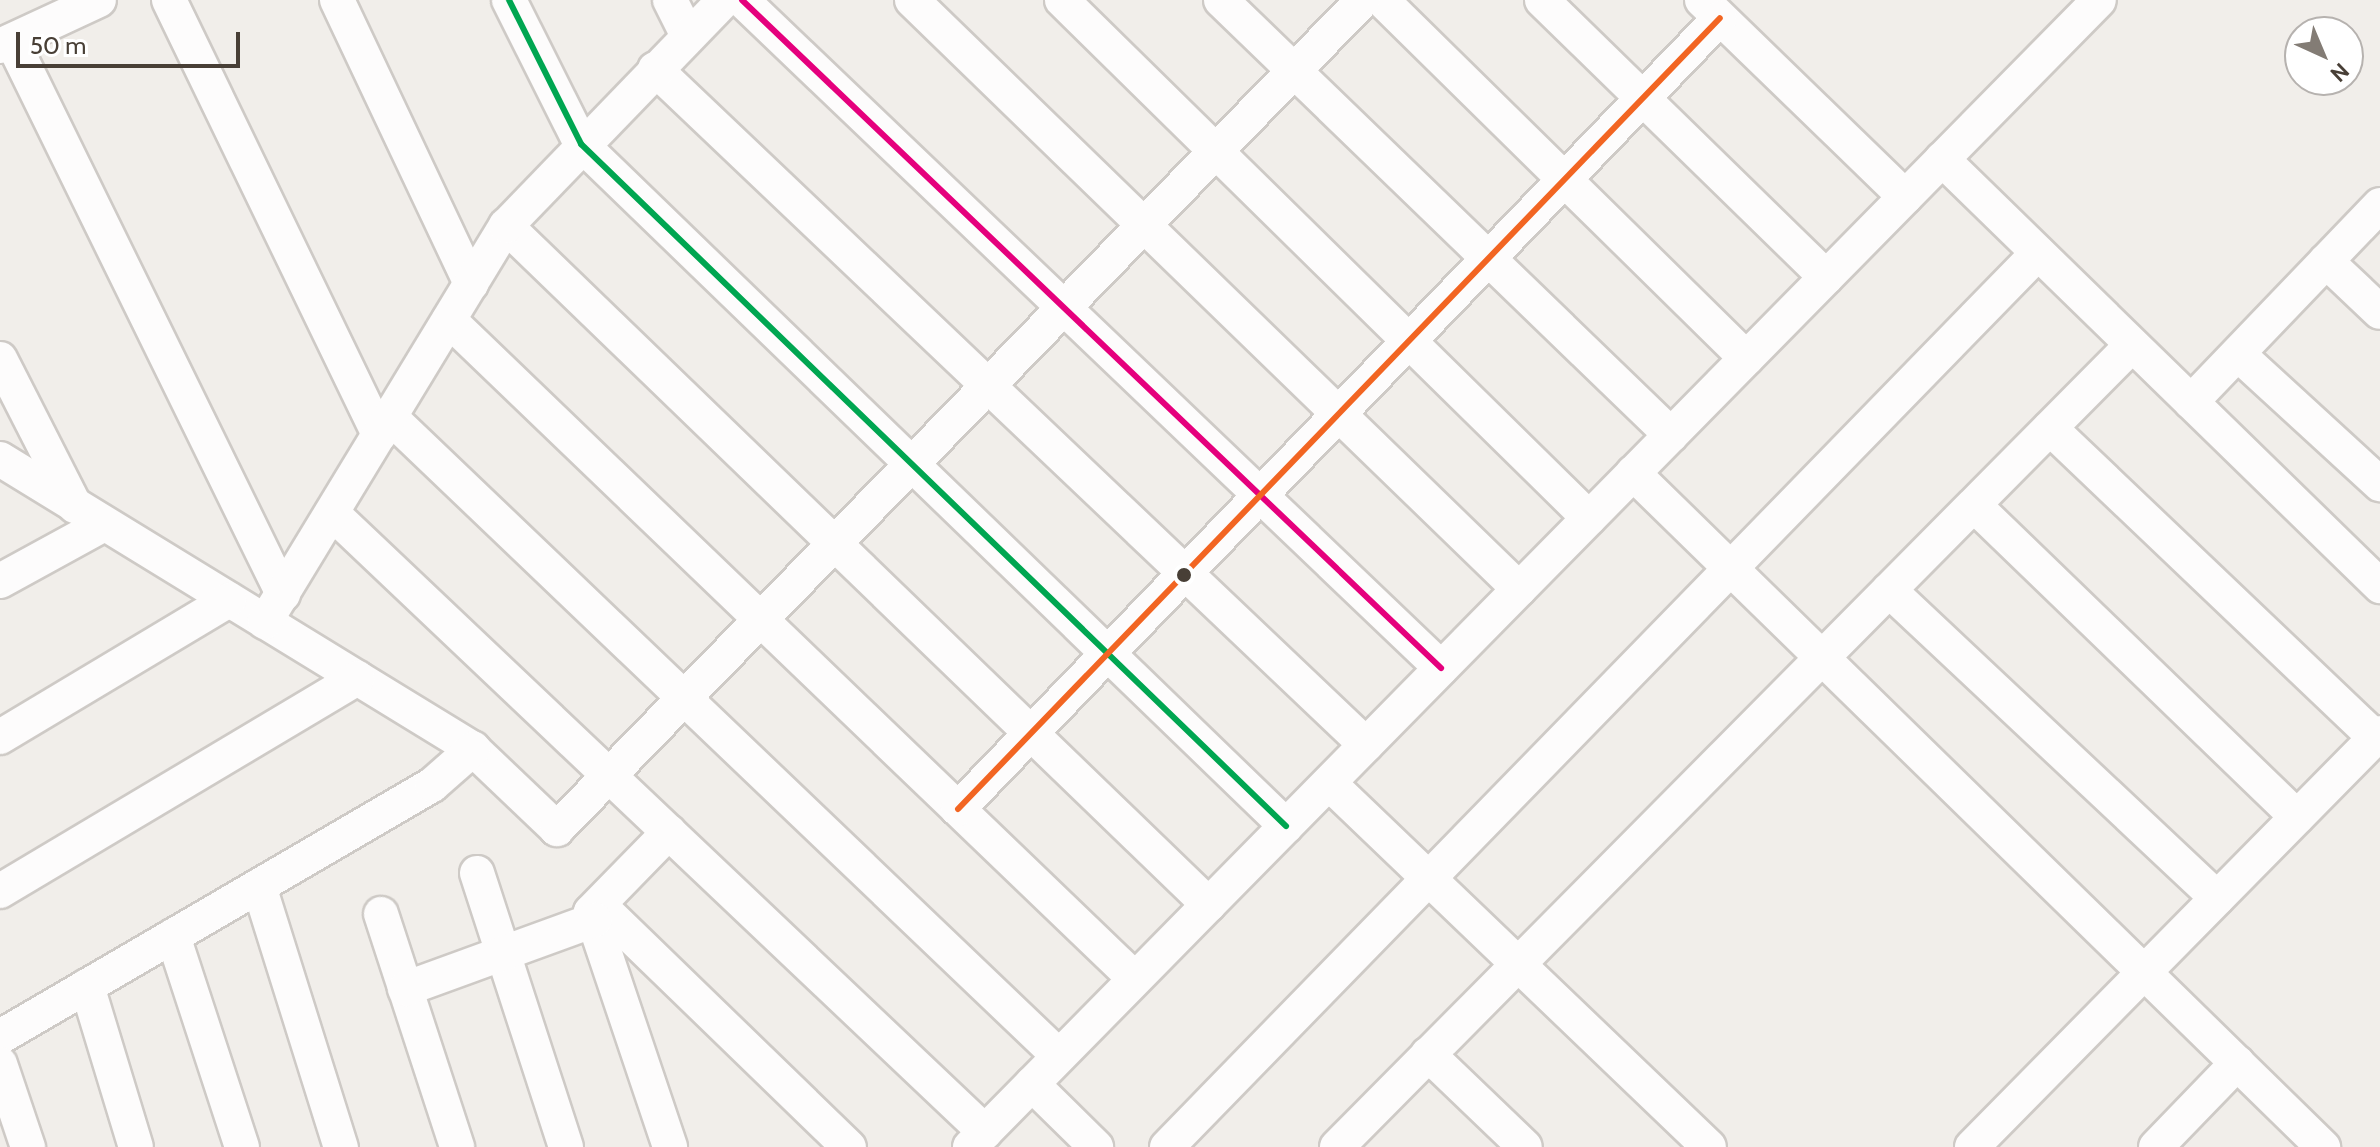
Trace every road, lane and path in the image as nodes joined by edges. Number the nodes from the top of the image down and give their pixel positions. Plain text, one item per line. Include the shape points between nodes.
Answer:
1 (99, 0) edge
2 (169, 0) edge
3 (337, 0) edge
4 (509, 0) edge
5 (670, 0) edge
6 (724, 0) edge
7 (742, 0) edge
8 (912, 0) edge
9 (1062, 0) edge
10 (1221, 0) edge
11 (1363, 0) edge
12 (1382, 0) edge
13 (1542, 0) edge
14 (2099, 0) edge
15 (1711, 9) edge
16 (688, 36) junction
17 (6, 44) edge
18 (655, 69) junction
19 (1294, 70) junction
20 (1643, 98) junction
21 (581, 144) junction
22 (1216, 151) junction
23 (1942, 159) junction
24 (1564, 180) junction
25 (1905, 197) junction
26 (2380, 205) edge
27 (1144, 225) junction
28 (506, 226) junction
29 (2038, 253) junction
30 (1489, 258) junction
31 (2326, 261) junction
32 (1826, 277) junction
33 (471, 284) junction
34 (1064, 307) junction
35 (2380, 312) edge
36 (449, 320) junction
37 (1409, 341) junction
38 (2132, 345) junction
39 (2238, 354) junction
40 (1746, 358) junction
41 (0, 359) edge
42 (988, 385) junction
43 (2191, 402) junction
44 (1339, 414) junction
45 (384, 426) junction
46 (2050, 428) junction
47 (1671, 435) junction
48 (0, 459) edge
49 (912, 464) junction
50 (1633, 473) junction
51 (2380, 484) edge
52 (1261, 495) junction
53 (1974, 505) junction
54 (75, 506) junction
55 (332, 513) junction
56 (1589, 518) junction
57 (104, 524) junction
58 (835, 543) junction
59 (1732, 570) junction
60 (1185, 573) junction
61 (0, 581) edge
62 (2380, 586) edge
63 (1519, 589) junction
64 (1889, 590) junction
65 (229, 600) junction
66 (274, 608) junction
67 (761, 619) junction
68 (1108, 653) junction
69 (1821, 658) junction
70 (1441, 668) junction
71 (357, 678) junction
72 (684, 698) junction
73 (1031, 733) junction
74 (2377, 735) edge
75 (0, 737) edge
76 (1366, 745) junction
77 (473, 749) junction
78 (609, 775) junction
79 (1329, 783) junction
80 (958, 809) junction
81 (2297, 817) junction
82 (1286, 826) junction
83 (669, 832) junction
84 (477, 873) dead end
85 (1427, 876) junction
86 (259, 886) junction
87 (0, 891) edge
88 (2217, 898) junction
89 (1209, 905) junction
90 (597, 912) junction
91 (381, 914) dead end
92 (173, 936) junction
93 (503, 954) junction
94 (1517, 963) junction
95 (2144, 973) junction
96 (1135, 979) junction
97 (87, 986) junction
98 (405, 989) junction
99 (0, 1037) edge
100 (1428, 1054) junction
101 (1059, 1056) junction
102 (2237, 1063) junction
103 (2, 1076) edge
104 (1032, 1084) junction
105 (657, 1108) junction
106 (978, 1140) edge
107 (2308, 1142) edge
108 (28, 1147) edge
109 (136, 1147) edge
110 (242, 1147) edge
111 (341, 1147) edge
112 (457, 1147) edge
113 (566, 1147) edge
114 (670, 1147) edge
115 (697, 1147) edge
116 (849, 1147) edge
117 (1096, 1147) edge
118 (1167, 1147) edge
119 (1337, 1147) edge
120 (1525, 1147) edge
121 (1709, 1147) edge
122 (1972, 1147) edge
123 (2156, 1147) edge

1 - 17 street
2 - 45 street
3 - 33 street
4 - 21 street
5 - 16 street
6 - 16 street
7 - 34 street
8 - 27 street
9 - 22 street
10 - 19 street
11 - 19 street
12 - 24 street
13 - 20 street
14 - 23 street
15 - 20 street
15 - 25 street
16 - 18 street
17 - 66 street
18 - 21 street
18 - 42 street
19 - 22 street
19 - 30 street
20 - 24 street
20 - 32 street
21 - 28 street
21 - 49 street
22 - 27 street
22 - 37 street
23 - 25 street
23 - 29 street
24 - 30 street
24 - 40 street
25 - 32 street
26 - 31 street
27 - 34 street
27 - 44 street
28 - 33 street
28 - 58 street
29 - 38 street
29 - 59 street
30 - 37 street
30 - 47 street
31 - 35 street
31 - 39 street
32 - 40 street
33 - 36 street
34 - 42 street
34 - 52 street
36 - 45 street
36 - 67 street
37 - 44 street
37 - 56 street
38 - 43 street
38 - 46 street
39 - 43 street
39 - 51 street
40 - 47 street
41 - 54 street
42 - 49 street
42 - 60 street
43 - 62 street
44 - 52 street
44 - 63 street
45 - 55 street
45 - 72 street
46 - 53 street
46 - 74 street
47 - 50 street
48 - 54 street
49 - 58 street
49 - 68 street
50 - 56 street
50 - 59 street
52 - 60 street
52 - 70 street
53 - 64 street
53 - 81 street
54 - 57 street
55 - 66 street
55 - 78 street
56 - 63 street
57 - 61 street
57 - 65 street
58 - 67 street
58 - 73 street
59 - 69 street
59 - 85 street
60 - 68 street
60 - 76 street
63 - 70 street
64 - 69 street
64 - 88 street
65 - 66 street
65 - 75 street
66 - 71 street
67 - 72 street
67 - 80 street
68 - 73 street
68 - 82 street
69 - 94 street
69 - 95 street
70 - 76 street
71 - 77 street
71 - 87 street
72 - 78 street
72 - 101 street
73 - 80 street
73 - 89 street
74 - 81 street
76 - 79 street
77 - 78 street via 557,829
77 - 86 street via 432,785
78 - 83 street
79 - 82 street
79 - 85 street
80 - 96 street
81 - 88 street
82 - 89 street
83 - 90 street
83 - 106 street
84 - 93 street
85 - 94 street
85 - 118 street
86 - 92 street
86 - 111 street
88 - 95 street
89 - 96 street
90 - 93 street
90 - 105 street
90 - 116 street
91 - 98 street
92 - 97 street
92 - 110 street
93 - 98 street
93 - 113 street
94 - 100 street
94 - 121 street
95 - 102 street
95 - 122 street
96 - 101 street
97 - 99 street
97 - 109 street
98 - 112 street
100 - 119 street
100 - 120 street
101 - 104 street
102 - 107 street
102 - 123 street
103 - 108 street
104 - 106 street
104 - 117 street
105 - 114 street
105 - 115 street

